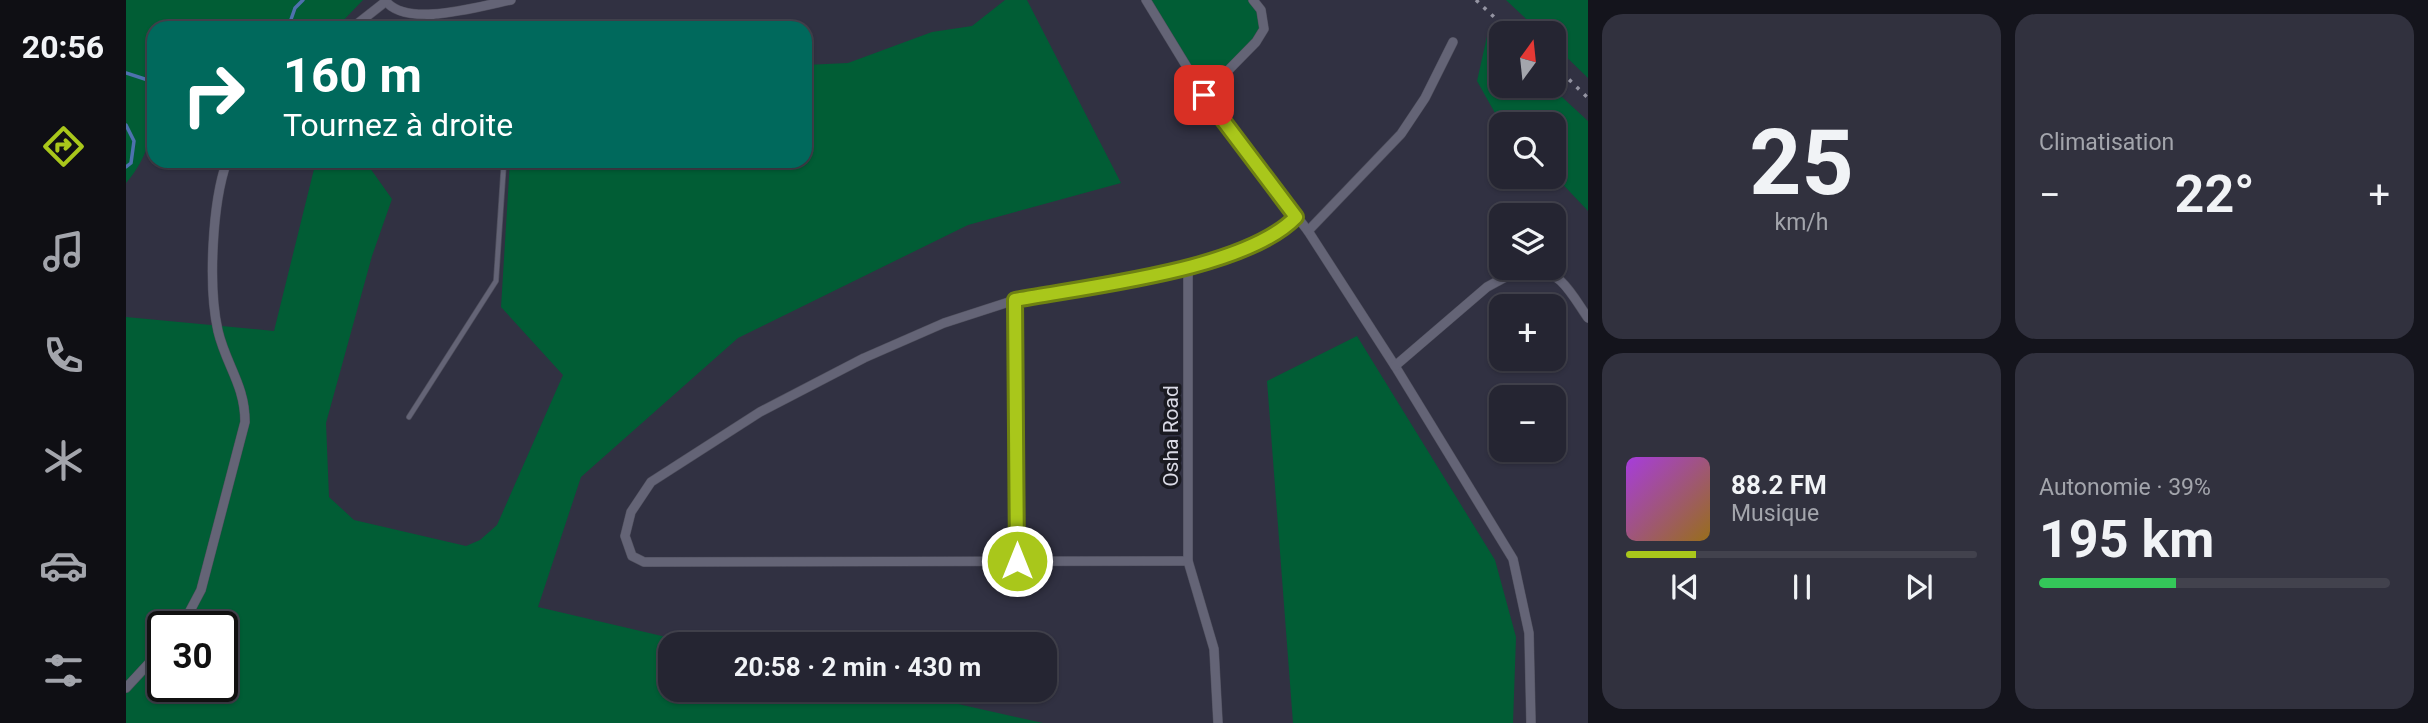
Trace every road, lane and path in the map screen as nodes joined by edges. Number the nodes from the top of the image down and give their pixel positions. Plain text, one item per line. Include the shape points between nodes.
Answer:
1 (511, 0) edge
2 (1146, 0) edge
3 (1253, 0) edge
4 (385, 1) edge
5 (425, 15) junction
6 (361, 21) edge
7 (434, 21) edge
8 (1452, 42) dead end
9 (1204, 95) junction
10 (225, 168) edge
11 (504, 168) edge
12 (1296, 217) junction
13 (1308, 231) junction
14 (1188, 267) junction
15 (1499, 280) edge
16 (1559, 280) edge
17 (1015, 300) junction
18 (1588, 318) edge
19 (1395, 366) junction
20 (409, 417) dead end
21 (1017, 561) junction
22 (1188, 561) junction
23 (190, 611) edge
24 (147, 665) edge
25 (126, 688) edge
26 (1218, 723) edge
27 (1531, 723) edge

1 - 5 street
2 - 9 street
3 - 9 street via 1261,10 1264,29
4 - 5 street via 405,14
4 - 6 street
5 - 7 lane
8 - 13 street via 1425,98 1401,134
9 - 12 street
10 - 23 street via 215,214 214,307 219,333 245,399 245,422 201,590
11 - 20 lane via 496,281
12 - 13 street
12 - 14 street via 1285,229 1245,249
13 - 19 street
14 - 17 street
14 - 22 street, Osha Road
15 - 19 street
16 - 18 street
17 - 21 street
17 - 21 street via 944,323 864,358 760,412 651,482 631,512 625,536 632,556 644,562
19 - 27 street via 1513,559 1529,633
21 - 22 street
22 - 26 street, Osha Road via 1214,649
24 - 25 street

